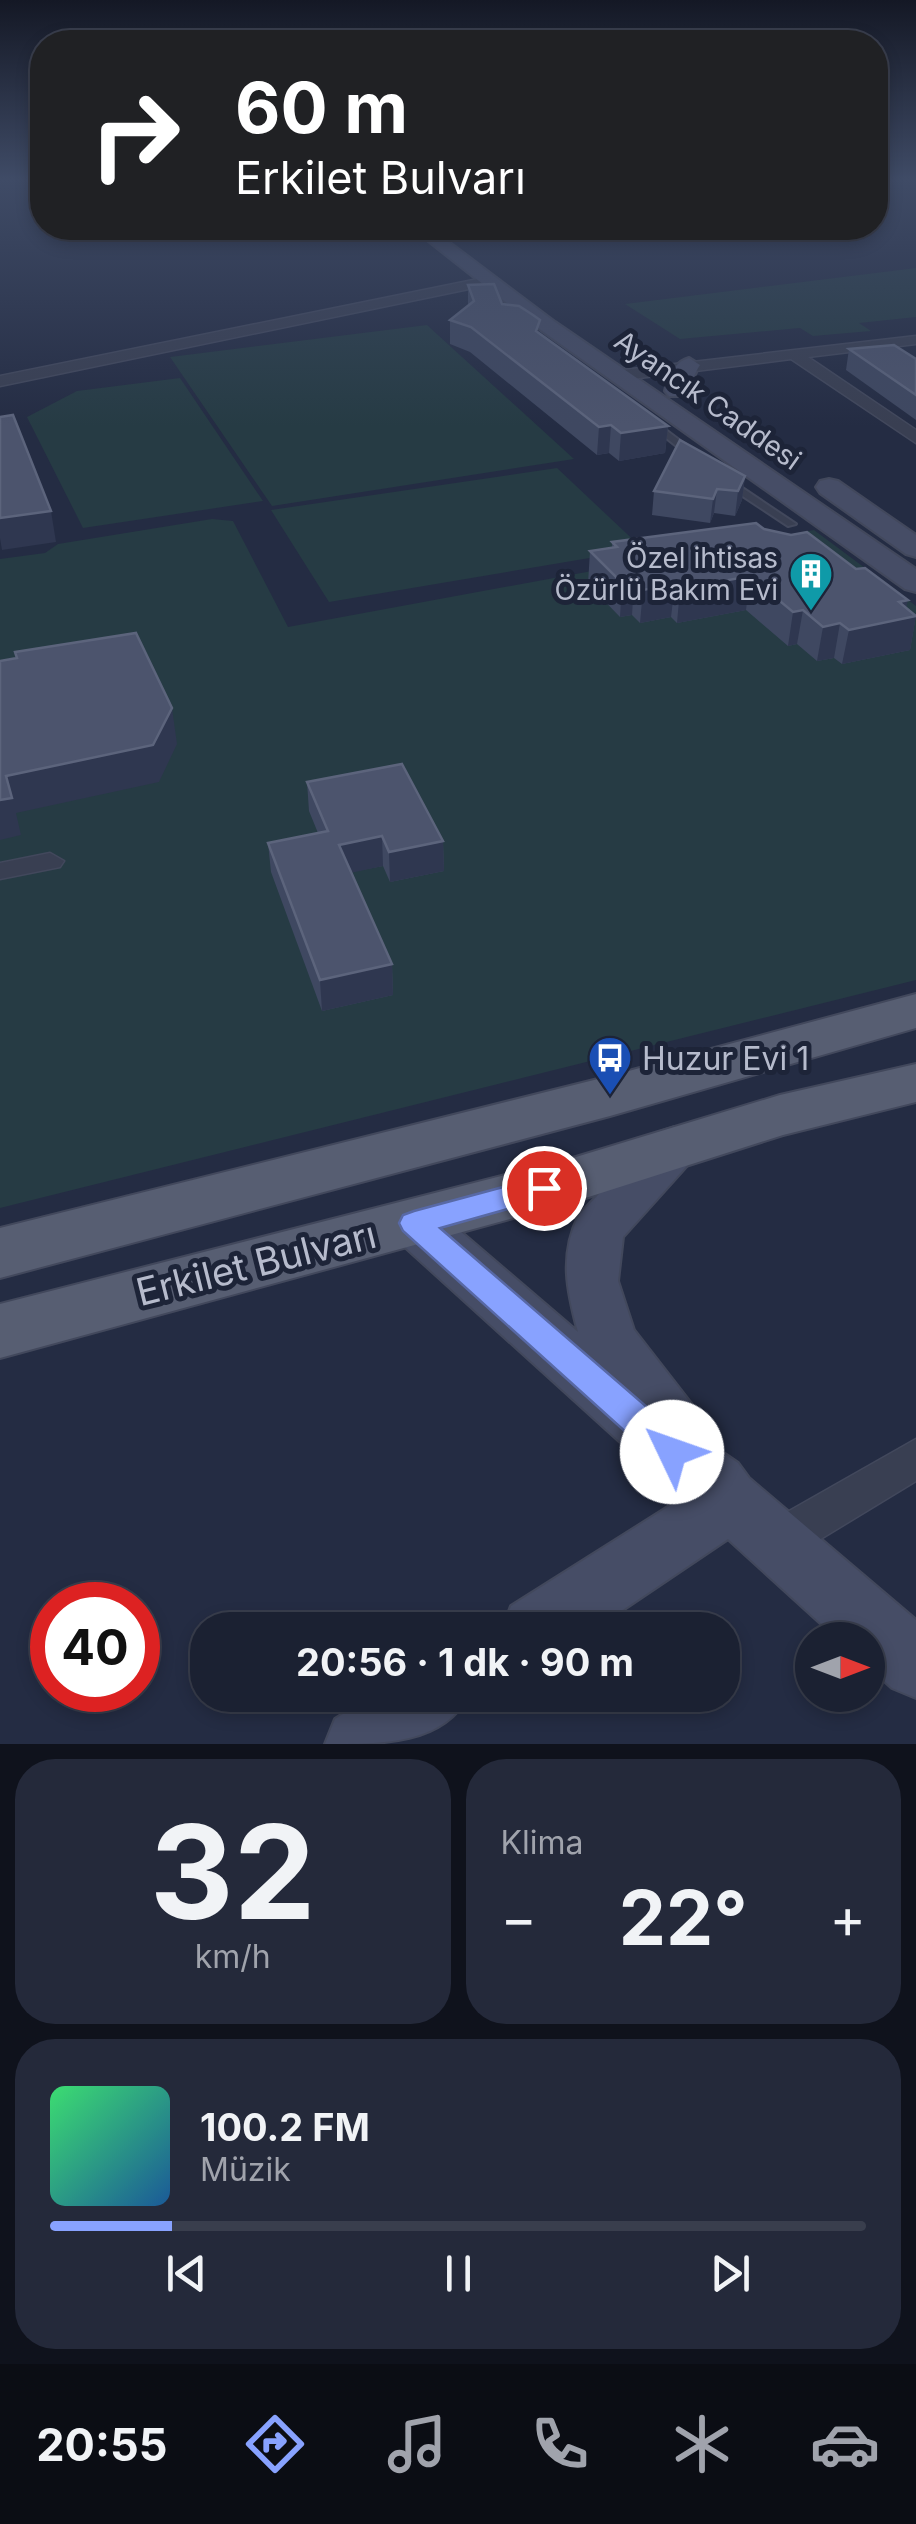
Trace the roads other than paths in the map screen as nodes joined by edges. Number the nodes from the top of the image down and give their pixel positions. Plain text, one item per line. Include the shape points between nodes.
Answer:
1 (465, 262) edge
2 (493, 262) edge
3 (488, 281) junction
4 (916, 340) edge
5 (791, 353) junction
6 (690, 365) junction
7 (649, 370) junction
8 (622, 375) junction
9 (0, 381) edge
10 (677, 391) junction
11 (647, 418) edge
12 (916, 438) edge
13 (734, 440) junction
14 (690, 452) junction
15 (703, 464) edge
16 (716, 474) edge
17 (808, 474) dead end
18 (791, 524) dead end
19 (916, 548) edge
20 (916, 583) edge
21 (50, 861) dead end
22 (0, 871) edge
23 (916, 1011) edge
24 (916, 1083) edge
25 (674, 1146) junction
26 (414, 1223) junction
27 (0, 1253) edge
28 (0, 1330) edge
29 (916, 1458) edge
30 (753, 1522) junction
31 (570, 1612) edge
32 (916, 1664) edge
33 (409, 1712) edge
34 (360, 1744) edge

1 - 3 street, Ayancık Caddesi
2 - 7 street, Ayancık Caddesi
3 - 8 street, Ayancık Caddesi
3 - 9 street
4 - 5 street
5 - 6 street
5 - 12 street
6 - 7 street
6 - 10 street
7 - 8 street
7 - 10 street, Ayancık Caddesi
8 - 13 street, Ayancık Caddesi
10 - 13 street, Ayancık Caddesi
11 - 14 lane
13 - 14 lane
13 - 20 street, Ayancık Caddesi
14 - 15 lane
16 - 18 lane
17 - 19 street, Ayancık Caddesi
21 - 22 street
23 - 27 main road
24 - 25 main road, Erkilet Bulvarı
25 - 26 main road, Erkilet Bulvarı
25 - 30 street via 598,1230 594,1300 609,1340
26 - 28 main road, Erkilet Bulvarı
26 - 30 street
29 - 30 street
30 - 31 street
30 - 32 street
33 - 34 street

